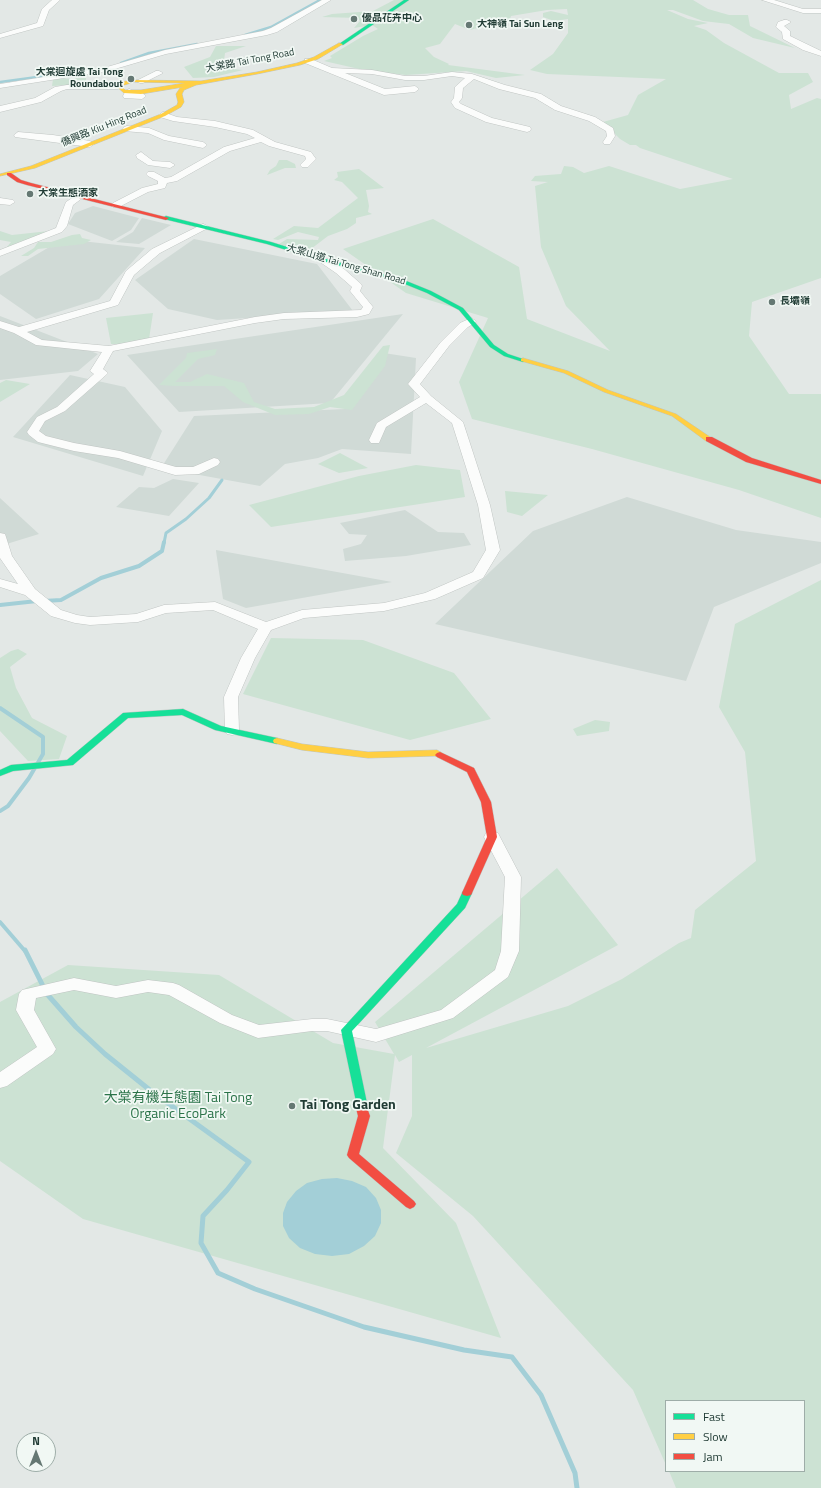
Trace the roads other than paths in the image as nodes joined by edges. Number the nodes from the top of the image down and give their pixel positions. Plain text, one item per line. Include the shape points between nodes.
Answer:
1 (56, 0) edge
2 (327, 0) edge
3 (407, 0) edge
4 (766, 0) edge
5 (821, 11) edge
6 (787, 22) dead end
7 (0, 36) edge
8 (821, 54) edge
9 (308, 61) junction
10 (333, 70) junction
11 (159, 72) dead end
12 (472, 76) junction
13 (142, 81) junction
14 (200, 82) junction
15 (120, 83) junction
16 (0, 86) edge
17 (415, 89) dead end
18 (147, 92) junction
19 (180, 97) junction
20 (0, 109) edge
21 (162, 115) junction
22 (127, 129) junction
23 (527, 129) dead end
24 (18, 135) dead end
25 (261, 139) junction
26 (607, 142) dead end
27 (90, 144) junction
28 (203, 145) dead end
29 (141, 156) dead end
30 (305, 165) dead end
31 (4, 174) edge
32 (164, 181) junction
33 (80, 196) junction
34 (0, 201) edge
35 (10, 202) dead end
36 (116, 205) junction
37 (203, 227) junction
38 (0, 253) edge
39 (324, 260) junction
40 (0, 324) edge
41 (475, 326) junction
42 (18, 331) junction
43 (109, 349) junction
44 (427, 398) junction
45 (700, 433) joint
46 (375, 440) dead end
47 (214, 462) dead end
48 (796, 474) joint
49 (821, 482) edge
50 (0, 537) edge
51 (0, 583) edge
52 (30, 592) junction
53 (266, 627) junction
54 (232, 731) junction
55 (0, 773) edge
56 (492, 837) junction
57 (346, 1030) junction
58 (0, 1081) edge
59 (410, 1204) dead end

1 - 7 street via 46,8 40,24
2 - 16 street via 264,33 165,52 108,69
3 - 9 street, 大棠路 Tai Tong Road via 345,42
4 - 5 street via 803,11
6 - 8 street via 780,27 786,31 786,37
9 - 10 street
9 - 14 street, 大棠路 Tai Tong Road via 262,72
10 - 12 street via 372,72 405,78 452,74
10 - 17 street via 384,92
11 - 13 street
12 - 23 street via 459,87 455,102 458,106 489,120
12 - 26 street via 538,96 558,108 592,119 610,130 611,136
13 - 14 street, 大棠路 Tai Tong Road
13 - 15 street, 大棠路 Tai Tong Road
13 - 18 street via 153,85
14 - 18 street, 大棠路 Tai Tong Road
14 - 19 street, 僑興路 Kiu Hing Road via 184,88
15 - 18 street, 大棠路 Tai Tong Road via 120,90
15 - 20 street via 58,89 38,100
18 - 19 street via 171,91
19 - 21 street, 僑興路 Kiu Hing Road via 179,106
21 - 22 street, 僑興路 Kiu Hing Road
21 - 25 street via 235,128 250,132
22 - 27 street, 僑興路 Kiu Hing Road
22 - 28 street via 149,131 166,138
24 - 27 street
25 - 30 street via 308,154 311,159
25 - 32 street via 227,149 174,179
27 - 31 street, 僑興路 Kiu Hing Road
29 - 32 street via 148,161 166,165 146,174 162,178
31 - 33 street, 大棠山道 Tai Tong Shan Road via 19,181
32 - 36 street via 160,188 145,190
33 - 36 street, 大棠山道 Tai Tong Shan Road
33 - 38 street via 69,204 59,230
34 - 35 street
36 - 37 street, 大棠山道 Tai Tong Shan Road
37 - 39 street, 大棠山道 Tai Tong Shan Road
37 - 42 street via 156,251 126,278 114,303
39 - 41 street, 大棠山道 Tai Tong Shan Road via 397,279 429,292 461,309
39 - 43 street via 357,286 354,291 368,307 365,312 255,320
40 - 42 street
41 - 44 street via 458,331 444,344 414,384
41 - 45 street, 大棠山道 Tai Tong Shan Road via 492,346 506,355 566,372 674,415
42 - 43 street via 40,343
43 - 47 street via 96,371 102,373 61,409 41,419 33,432 42,439 120,455 175,471 195,471
44 - 46 street via 381,425
44 - 53 street via 457,422 484,505 493,550 478,575 430,596 384,607 302,614
45 - 48 street, 大棠山道 Tai Tong Shan Road
48 - 49 street, 大棠山道 Tai Tong Shan Road
50 - 52 street via 5,556
51 - 52 street
52 - 53 street via 56,613 75,619 90,621 138,618 164,610 215,606
53 - 54 street via 248,658 231,698
54 - 55 street via 218,728 183,712 126,715 70,763 12,768
54 - 56 street via 302,747 368,754 437,753 471,770 486,802
56 - 57 street via 461,906
56 - 57 street via 513,877 510,951 502,973 447,1014 376,1036
57 - 58 street via 327,1025 312,1025 258,1032 226,1019 173,989 148,986 116,992 74,984 28,994 25,1010 47,1049
57 - 59 street via 364,1116 353,1155

